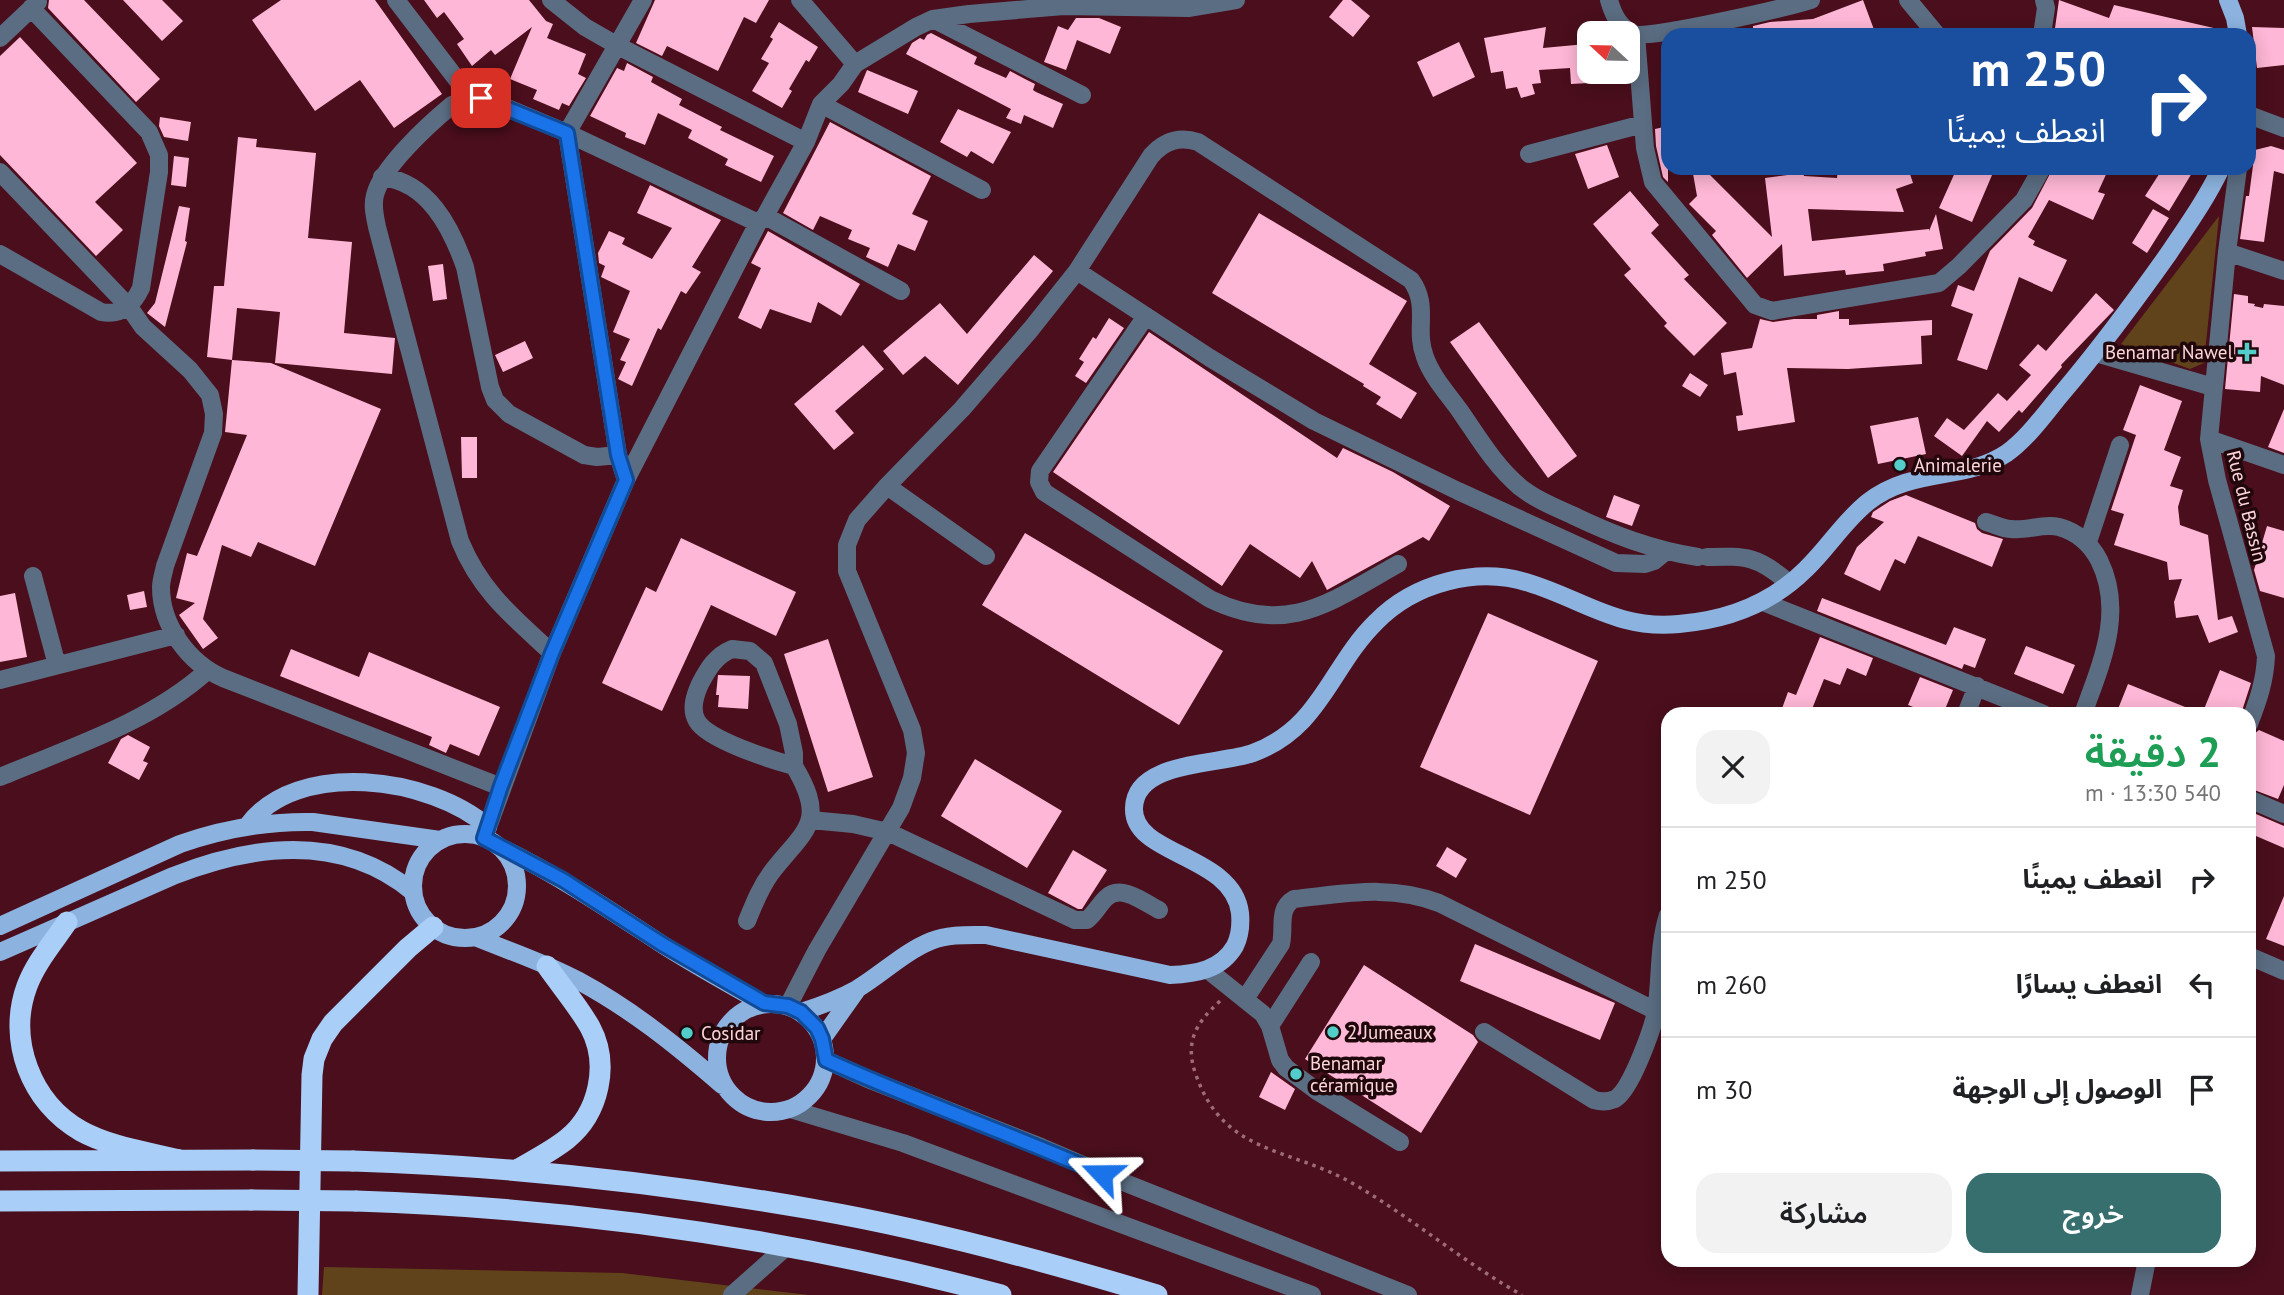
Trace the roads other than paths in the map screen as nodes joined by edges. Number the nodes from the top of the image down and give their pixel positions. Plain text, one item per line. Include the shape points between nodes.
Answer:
1 (396, 0) edge
2 (551, 0) edge
3 (643, 0) edge
4 (800, 0) edge
5 (1236, 0) edge
6 (1609, 0) edge
7 (1811, 0) edge
8 (1908, 0) edge
9 (2044, 0) edge
10 (2228, 0) edge
11 (36, 4) edge
12 (933, 19) junction
13 (1618, 21) edge
14 (1686, 28) edge
15 (1930, 28) edge
16 (2043, 28) edge
17 (2237, 28) edge
18 (1661, 33) edge
19 (1640, 35) edge
20 (0, 38) edge
21 (618, 46) junction
22 (855, 64) junction
23 (1640, 84) edge
24 (1082, 95) dead end
25 (471, 98) junction
26 (821, 104) junction
27 (2256, 118) edge
28 (1643, 124) junction
29 (2284, 128) edge
30 (567, 133) junction
31 (806, 142) junction
32 (1529, 154) dead end
33 (0, 172) edge
34 (2038, 175) edge
35 (2217, 175) edge
36 (2237, 175) edge
37 (382, 177) junction
38 (982, 190) dead end
39 (762, 220) junction
40 (2227, 252) junction
41 (0, 254) edge
42 (1077, 271) junction
43 (2284, 271) edge
44 (901, 291) dead end
45 (129, 307) junction
46 (1146, 316) junction
47 (2096, 353) junction
48 (2213, 387) junction
49 (2209, 439) junction
50 (2120, 445) dead end
51 (618, 455) junction
52 (2284, 465) edge
53 (626, 480) junction
54 (887, 486) junction
55 (1986, 522) dead end
56 (2088, 542) junction
57 (1665, 552) junction
58 (986, 556) dead end
59 (1398, 564) dead end
60 (33, 576) dead end
61 (1789, 583) junction
62 (1763, 602) junction
63 (176, 635) junction
64 (552, 653) junction
65 (2266, 656) junction
66 (2284, 664) edge
67 (57, 665) junction
68 (207, 671) junction
69 (0, 680) edge
70 (1977, 685) junction
71 (1969, 707) edge
72 (2028, 707) edge
73 (2085, 707) edge
74 (2256, 707) edge
75 (794, 766) junction
76 (0, 777) edge
77 (501, 786) junction
78 (2256, 802) edge
79 (2284, 814) edge
80 (811, 820) junction
81 (247, 826) junction
82 (486, 832) junction
83 (888, 832) junction
84 (440, 840) junction
85 (501, 848) junction
86 (413, 892) junction
87 (1159, 911) dead end
88 (747, 921) dead end
89 (68, 922) junction
90 (0, 926) edge
91 (433, 927) junction
92 (475, 937) junction
93 (0, 952) edge
94 (1661, 959) edge
95 (2256, 959) edge
96 (1311, 962) dead end
97 (547, 966) junction
98 (1208, 970) junction
99 (2284, 971) edge
100 (858, 988) junction
101 (1239, 994) junction
102 (764, 1003) junction
103 (794, 1009) junction
104 (1656, 1011) junction
105 (1270, 1026) junction
106 (1484, 1032) dead end
107 (822, 1039) junction
108 (826, 1060) junction
109 (725, 1088) junction
110 (790, 1109) junction
111 (1400, 1142) dead end
112 (179, 1160) junction
113 (0, 1161) edge
114 (517, 1170) junction
115 (0, 1200) edge
116 (786, 1247) junction
117 (2146, 1267) edge
118 (308, 1295) edge
119 (732, 1295) edge
120 (1001, 1295) edge
121 (1157, 1295) edge
122 (1312, 1295) edge
123 (1408, 1295) edge
124 (2140, 1295) edge

1 - 25 street
2 - 21 street
3 - 21 street
4 - 22 street
5 - 12 street via 1188,8 1065,6
6 - 13 street
7 - 14 street
8 - 15 street
9 - 16 street
10 - 17 main road
11 - 20 street
11 - 45 street via 149,132 156,147 159,172 144,274
12 - 22 street
12 - 24 street
18 - 19 street
21 - 30 street
21 - 31 street
22 - 26 street
23 - 28 street
25 - 30 street via 491,101
25 - 37 street via 444,112
26 - 31 street
26 - 38 street
27 - 29 street
28 - 32 street
28 - 34 street via 1653,182 1755,305 1772,311 1939,283 2024,200
30 - 39 street
30 - 51 street
31 - 39 street
33 - 45 street
35 - 47 main road via 2191,220
36 - 40 street, Rue du Bassin
37 - 51 street via 408,183 425,196 458,247 495,400 509,414 584,455
37 - 64 street via 374,202 377,227 460,541 487,591
39 - 44 street
39 - 53 street
40 - 43 street
40 - 48 street, Rue du Bassin
41 - 45 street via 101,312 111,314
42 - 46 street
42 - 54 street via 993,374
42 - 57 street via 1158,148 1177,139 1198,142 1411,281 1422,305 1425,359 1490,453 1519,486 1608,533
45 - 63 street via 143,327 201,381 211,395 214,414 213,433 161,586
46 - 57 street via 1314,421 1607,560 1645,564
46 - 59 street via 1040,471 1044,492 1210,599 1257,616 1307,612
47 - 48 street
47 - 61 main road via 2007,452 1979,467 1906,480 1887,489 1852,516
48 - 49 street, Rue du Bassin
49 - 52 street
49 - 65 street, Rue du Bassin
50 - 56 street
51 - 53 street
53 - 64 street
54 - 58 street
54 - 83 street via 856,520 845,558 912,730 916,753 912,778
55 - 56 street via 2010,530 2059,527
56 - 73 street via 2108,582 2112,610 2108,638
57 - 61 street via 1752,559
60 - 67 street
61 - 62 main road
62 - 70 street
62 - 98 main road via 1714,619 1657,625 1628,622 1527,582 1495,576 1428,587 1400,603 1376,622 1295,730 1253,753 1156,775 1136,798 1140,828 1222,878 1238,901 1240,932 1235,946
63 - 67 street
63 - 68 street
64 - 77 street
65 - 66 street
65 - 74 street, Rue du Bassin
67 - 69 street
68 - 76 street via 146,714
68 - 77 street
70 - 71 street
70 - 72 street
75 - 75 street via 788,724 764,663 750,651 723,653 698,689 694,702 697,722 723,740
75 - 80 street via 806,789
77 - 82 street
78 - 79 street
80 - 83 street
80 - 88 street via 765,882
81 - 82 main road via 268,803 282,796 348,782 433,797 469,813
81 - 84 main road via 313,822
81 - 90 main road via 180,844
82 - 84 main road
82 - 85 main road
83 - 87 street via 1074,920 1087,920 1115,892 1124,892
83 - 103 street via 817,950
84 - 86 main road via 422,857
85 - 92 main road via 517,882 512,906 498,926
85 - 102 main road via 542,867
86 - 89 main road via 387,872 350,857 320,851 268,851 196,867
86 - 91 main road via 421,914
89 - 93 main road
89 - 112 highway via 33,973 22,1004 20,1037 35,1084 55,1111 81,1130
91 - 92 main road via 450,936
91 - 118 highway via 333,1023 314,1059
92 - 97 main road
94 - 104 street
95 - 99 street
96 - 105 street
97 - 109 main road via 635,1015
97 - 114 highway via 591,1030 600,1058 598,1088 588,1115 574,1132
98 - 100 main road via 1170,975 1008,939 954,935 902,957
98 - 101 street
100 - 103 main road via 830,1002
100 - 107 main road
101 - 104 street via 1280,944 1283,909 1288,903 1391,891 1439,903
101 - 105 street
102 - 103 main road
102 - 109 main road via 741,1012 724,1030 717,1065
103 - 107 main road via 817,1028
104 - 106 street via 1626,1087 1609,1101 1594,1100
105 - 111 street via 1286,1068
107 - 108 main road
108 - 110 main road via 810,1096
108 - 123 street
109 - 110 main road via 754,1110
110 - 122 street via 903,1143
112 - 113 highway
112 - 114 highway, bridge via 354,1161
114 - 121 highway via 819,1210 965,1241
115 - 116 highway, bridge via 356,1201 464,1206 688,1229
116 - 119 street
116 - 120 highway
117 - 124 street

